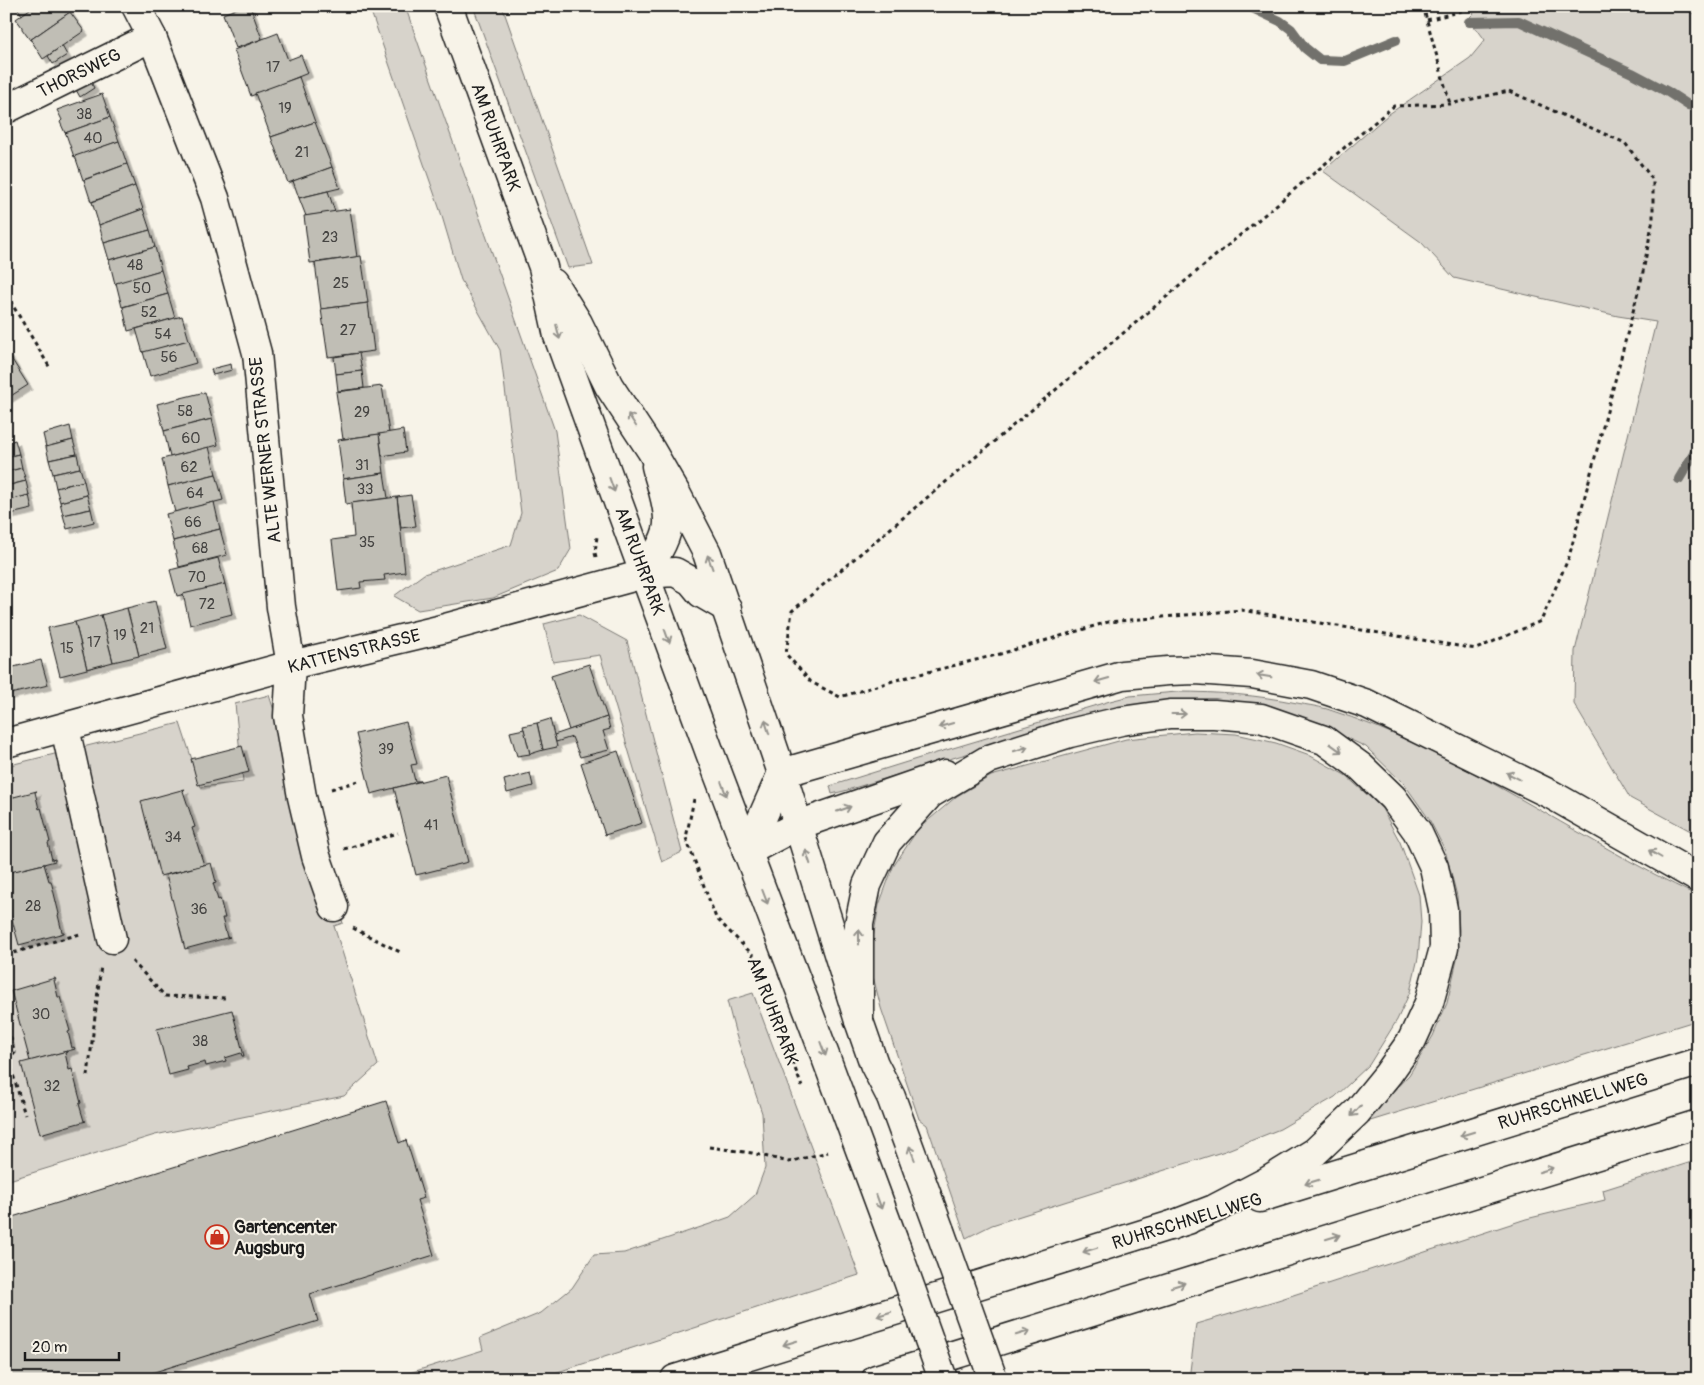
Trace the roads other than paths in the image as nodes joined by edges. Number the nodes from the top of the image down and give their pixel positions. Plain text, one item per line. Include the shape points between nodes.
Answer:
1 (136, 6) edge
2 (448, 6) edge
3 (152, 38) junction
4 (6, 109) edge
5 (543, 267) junction
6 (651, 450) junction
7 (644, 574) junction
8 (727, 608) junction
9 (291, 665) junction
10 (65, 728) junction
11 (6, 743) edge
12 (990, 759) junction
13 (782, 774) junction
14 (798, 824) junction
15 (747, 852) junction
16 (1698, 878) edge
17 (334, 907) road end
18 (111, 932) road end
19 (859, 1021) junction
20 (1698, 1062) edge
21 (1698, 1124) edge
22 (1170, 1226) junction
23 (675, 1379) edge
24 (876, 1379) edge
25 (943, 1379) edge
26 (993, 1379) edge

1 - 3 main road, ALTE WERNER STRASSE
2 - 5 main road, AM RUHRPARK
3 - 4 main road, THORSWEG
3 - 9 main road, ALTE WERNER STRASSE via 216,198 257,353 281,607
6 -> 5 main road, AM RUHRPARK via 609,386 578,323
5 -> 7 main road, AM RUHRPARK via 558,336
6 - 7 main road via 669,521 662,544
8 -> 6 main road, AM RUHRPARK via 707,553
7 - 8 main road, KATTENSTRASSE via 675,572
7 - 9 main road, KATTENSTRASSE via 438,630
7 -> 15 main road, AM RUHRPARK
13 -> 8 main road, AM RUHRPARK
9 - 10 main road, KATTENSTRASSE
9 - 17 main road, ALTE WERNER STRASSE via 288,716 302,797 316,856
10 - 11 main road, KATTENSTRASSE
10 - 18 main road
14 -> 12 main road
19 -> 12 main road via 859,924 867,885 887,842 930,794
12 -> 22 main road via 1070,733 1170,714 1261,718 1324,740 1361,767 1392,798 1417,831 1434,867 1443,909 1444,948 1429,1003 1412,1040 1388,1074 1316,1152 1214,1209
13 - 14 main road, AM RUHRPARK
13 - 15 main road
16 -> 13 main road via 1552,795 1367,704 1312,685 1252,674 1168,670 1122,675
14 - 15 main road
19 -> 14 main road, AM RUHRPARK
15 -> 25 main road, AM RUHRPARK, bridge
26 -> 19 main road, AM RUHRPARK, bridge
20 -> 22 main road, RUHRSCHNELLWEG
24 -> 21 main road
22 -> 23 main road, RUHRSCHNELLWEG

